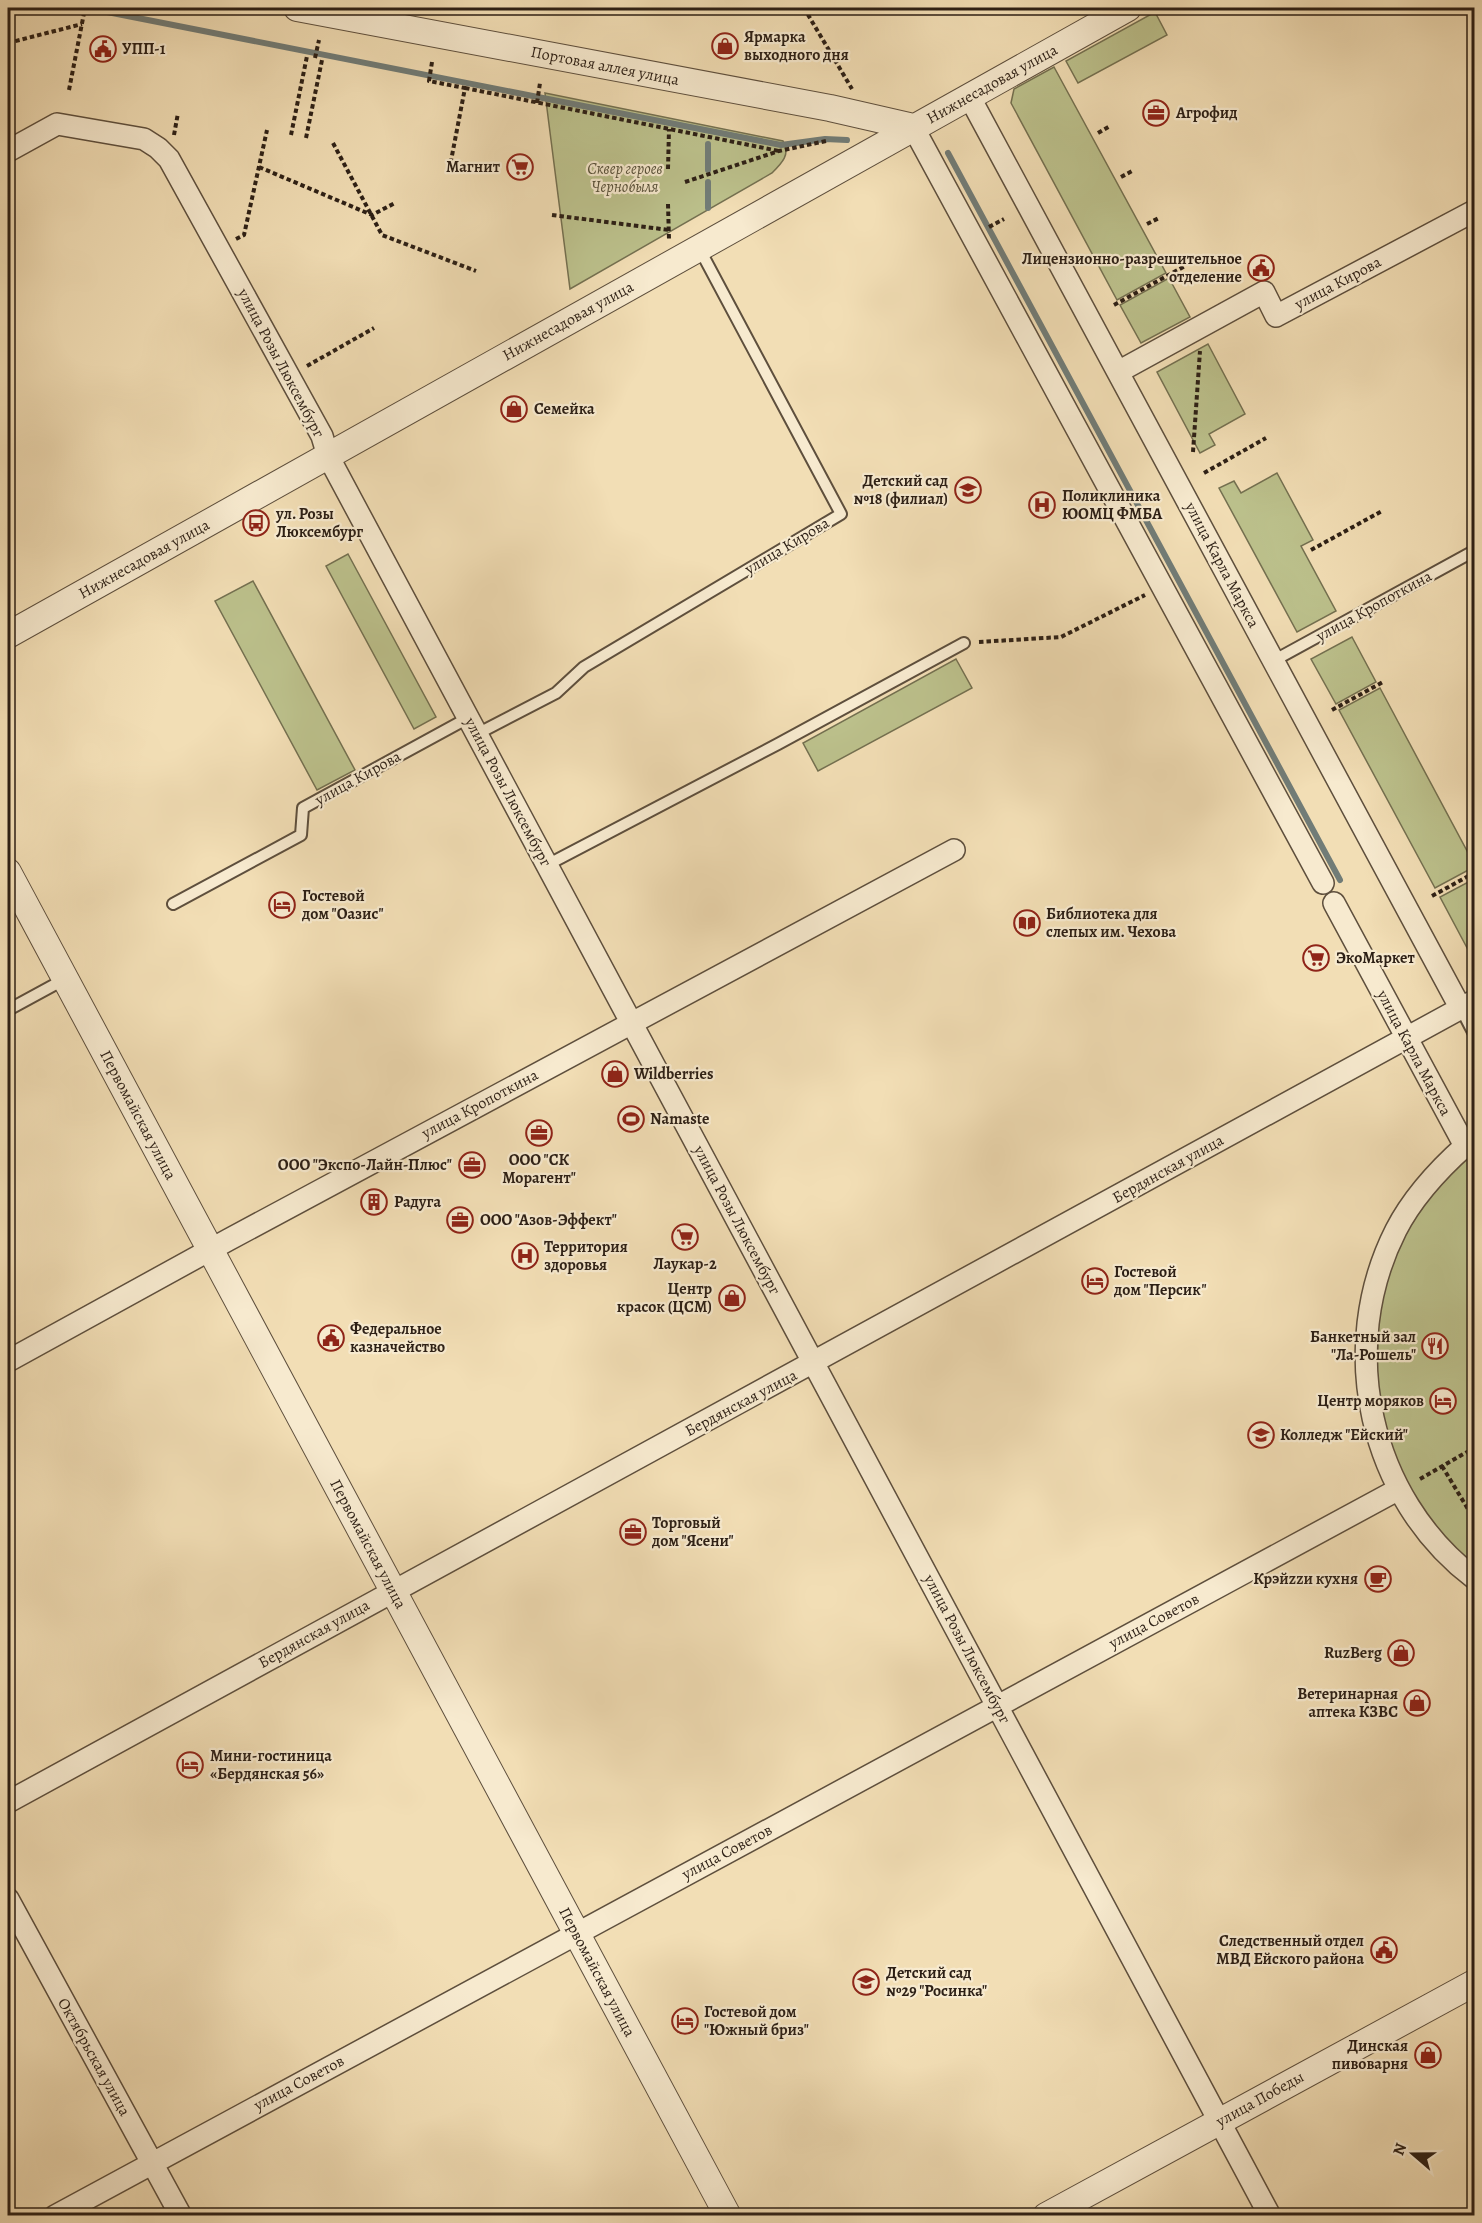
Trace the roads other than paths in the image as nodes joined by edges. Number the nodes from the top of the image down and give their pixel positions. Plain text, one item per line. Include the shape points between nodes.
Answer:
1 (297, 8) edge
2 (1128, 8) edge
3 (969, 96) junction
4 (913, 127) junction
5 (8, 150) edge
6 (1474, 211) edge
7 (699, 248) junction
8 (1118, 372) junction
9 (328, 456) junction
10 (1474, 551) edge
11 (8, 635) edge
12 (964, 643) road end
13 (1273, 661) junction
14 (473, 726) junction
15 (954, 850) dead end
16 (547, 865) junction
17 (8, 872) edge
18 (1323, 883) dead end
19 (1334, 903) dead end
20 (174, 904) dead end
21 (65, 979) junction
22 (1468, 1005) edge
23 (8, 1010) edge
24 (632, 1023) junction
25 (1474, 1034) edge
26 (1406, 1038) junction
27 (210, 1250) junction
28 (8, 1361) edge
29 (814, 1363) junction
30 (1399, 1489) junction
31 (1474, 1578) edge
32 (393, 1591) junction
33 (997, 1706) junction
34 (8, 1802) edge
35 (8, 1899) edge
36 (576, 1933) junction
37 (1474, 1983) edge
38 (1219, 2121) junction
39 (152, 2162) junction
40 (55, 2216) edge
41 (181, 2216) edge
42 (728, 2216) edge
43 (1046, 2216) edge
44 (1270, 2216) edge

1 - 4 street, Портовая аллея улица
2 - 3 street, Нижнесадовая улица
3 - 4 street, Нижнесадовая улица
3 - 8 street, улица Карла Маркса
4 - 7 street, Нижнесадовая улица
4 - 18 street
5 - 9 street, улица Розы Люксембург via 57,124 144,139 158,148 169,159 322,436
6 - 8 street, улица Кирова via 1276,316 1264,292
7 - 9 street, Нижнесадовая улица
7 - 14 lane, улица Кирова via 841,514 584,667 555,693
8 - 13 street, улица Карла Маркса
9 - 11 street, Нижнесадовая улица
9 - 14 street, улица Розы Люксембург
10 - 13 lane, улица Кропоткина
12 - 16 lane
13 - 22 street, улица Карла Маркса
14 - 16 street, улица Розы Люксембург
14 - 20 lane, улица Кирова via 303,808 301,835
15 - 24 street, улица Кропоткина
16 - 24 street, улица Розы Люксембург
17 - 21 street, Первомайская улица
19 - 26 street, улица Карла Маркса
21 - 23 lane
21 - 27 street, Первомайская улица
22 - 25 lane, улица Карла Маркса
22 - 26 street, Бердянская улица
24 - 27 street, улица Кропоткина
24 - 29 street, улица Розы Люксембург
26 - 29 street, Бердянская улица
26 - 30 street, улица Карла Маркса via 1465,1146 1427,1184 1397,1229 1369,1313 1365,1367 1369,1402 1380,1446
27 - 28 street, улица Кропоткина
27 - 32 street, Первомайская улица
29 - 32 street, Бердянская улица
29 - 33 street, улица Розы Люксембург
30 - 31 street, улица Карла Маркса via 1435,1541
30 - 33 street, улица Советов
32 - 34 street, Бердянская улица
32 - 36 street, Первомайская улица
33 - 36 street, улица Советов
33 - 38 street, улица Розы Люксембург
35 - 39 street, Октябрьская улица
36 - 39 street, улица Советов
36 - 42 street, Первомайская улица
37 - 38 street, улица Победы
38 - 43 street, улица Победы
38 - 44 street, улица Розы Люксембург
39 - 40 street, улица Советов
39 - 41 street, Октябрьская улица

